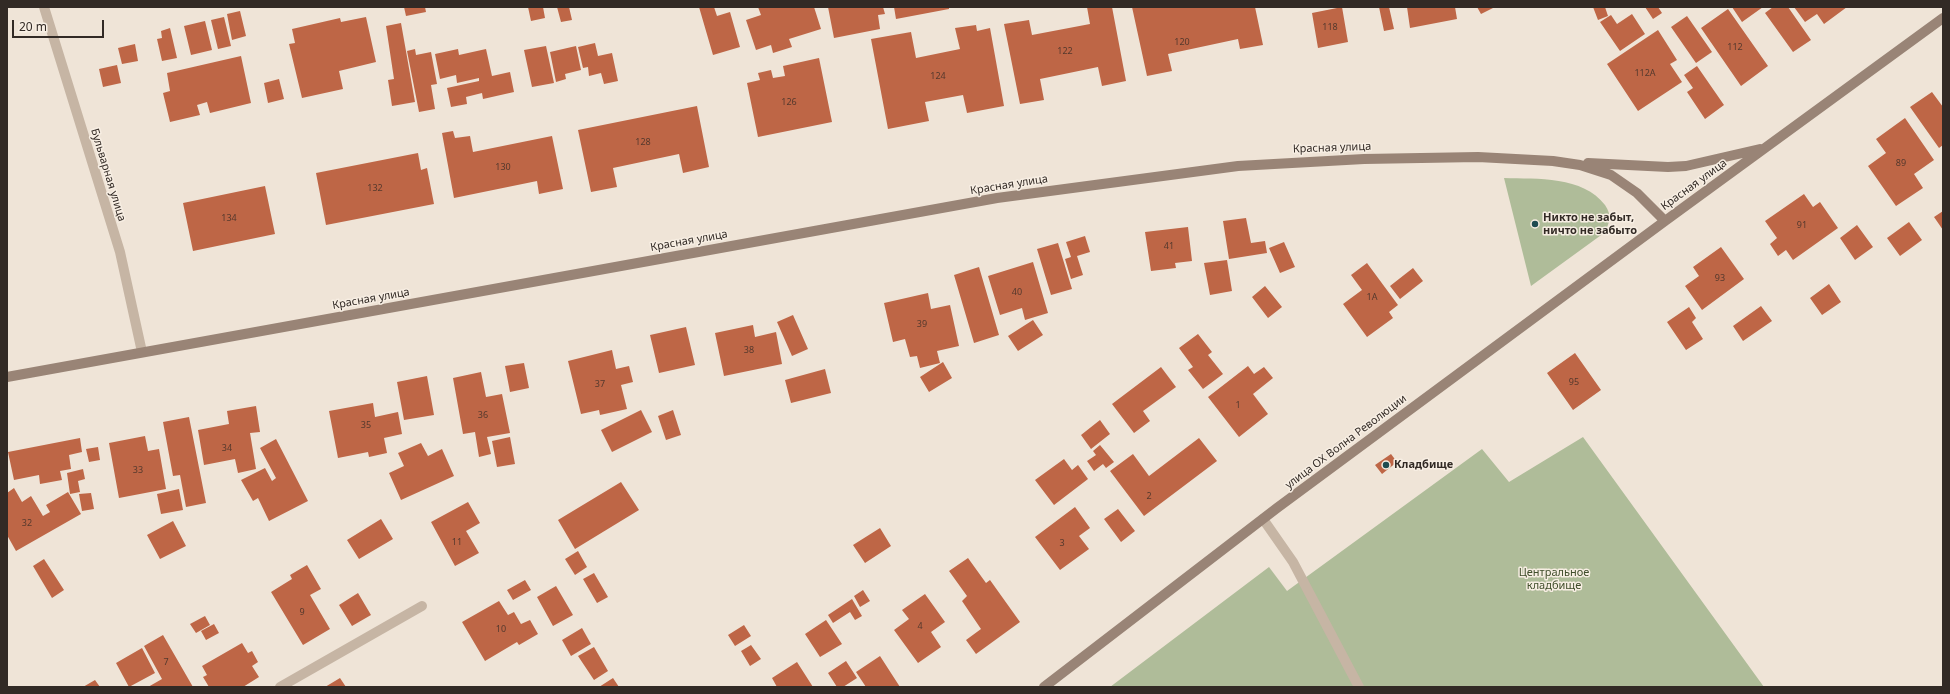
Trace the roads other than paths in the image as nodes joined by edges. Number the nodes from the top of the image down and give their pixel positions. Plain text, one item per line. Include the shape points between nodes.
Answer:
1 (44, 7) edge
2 (1943, 18) edge
3 (1765, 147) junction
4 (1554, 161) junction
5 (1665, 221) junction
6 (142, 352) junction
7 (7, 377) edge
8 (1263, 519) junction
9 (422, 606) dead end
10 (280, 687) edge
11 (1044, 687) edge
12 (1359, 687) edge

1 - 6 street, Бульварная улица via 120,252
2 - 3 street, Красная улица
3 - 4 street via 1686,166
3 - 5 street, Красная улица
4 - 5 street, Красная улица via 1580,165 1612,175 1637,193
4 - 6 street, Красная улица via 1478,157 1364,159 1238,166 1167,174 997,198
5 - 8 street, улица ОХ Волна Революции
6 - 7 street, Красная улица
8 - 11 street, улица ОХ Волна Революции
8 - 12 street via 1293,562
9 - 10 street

